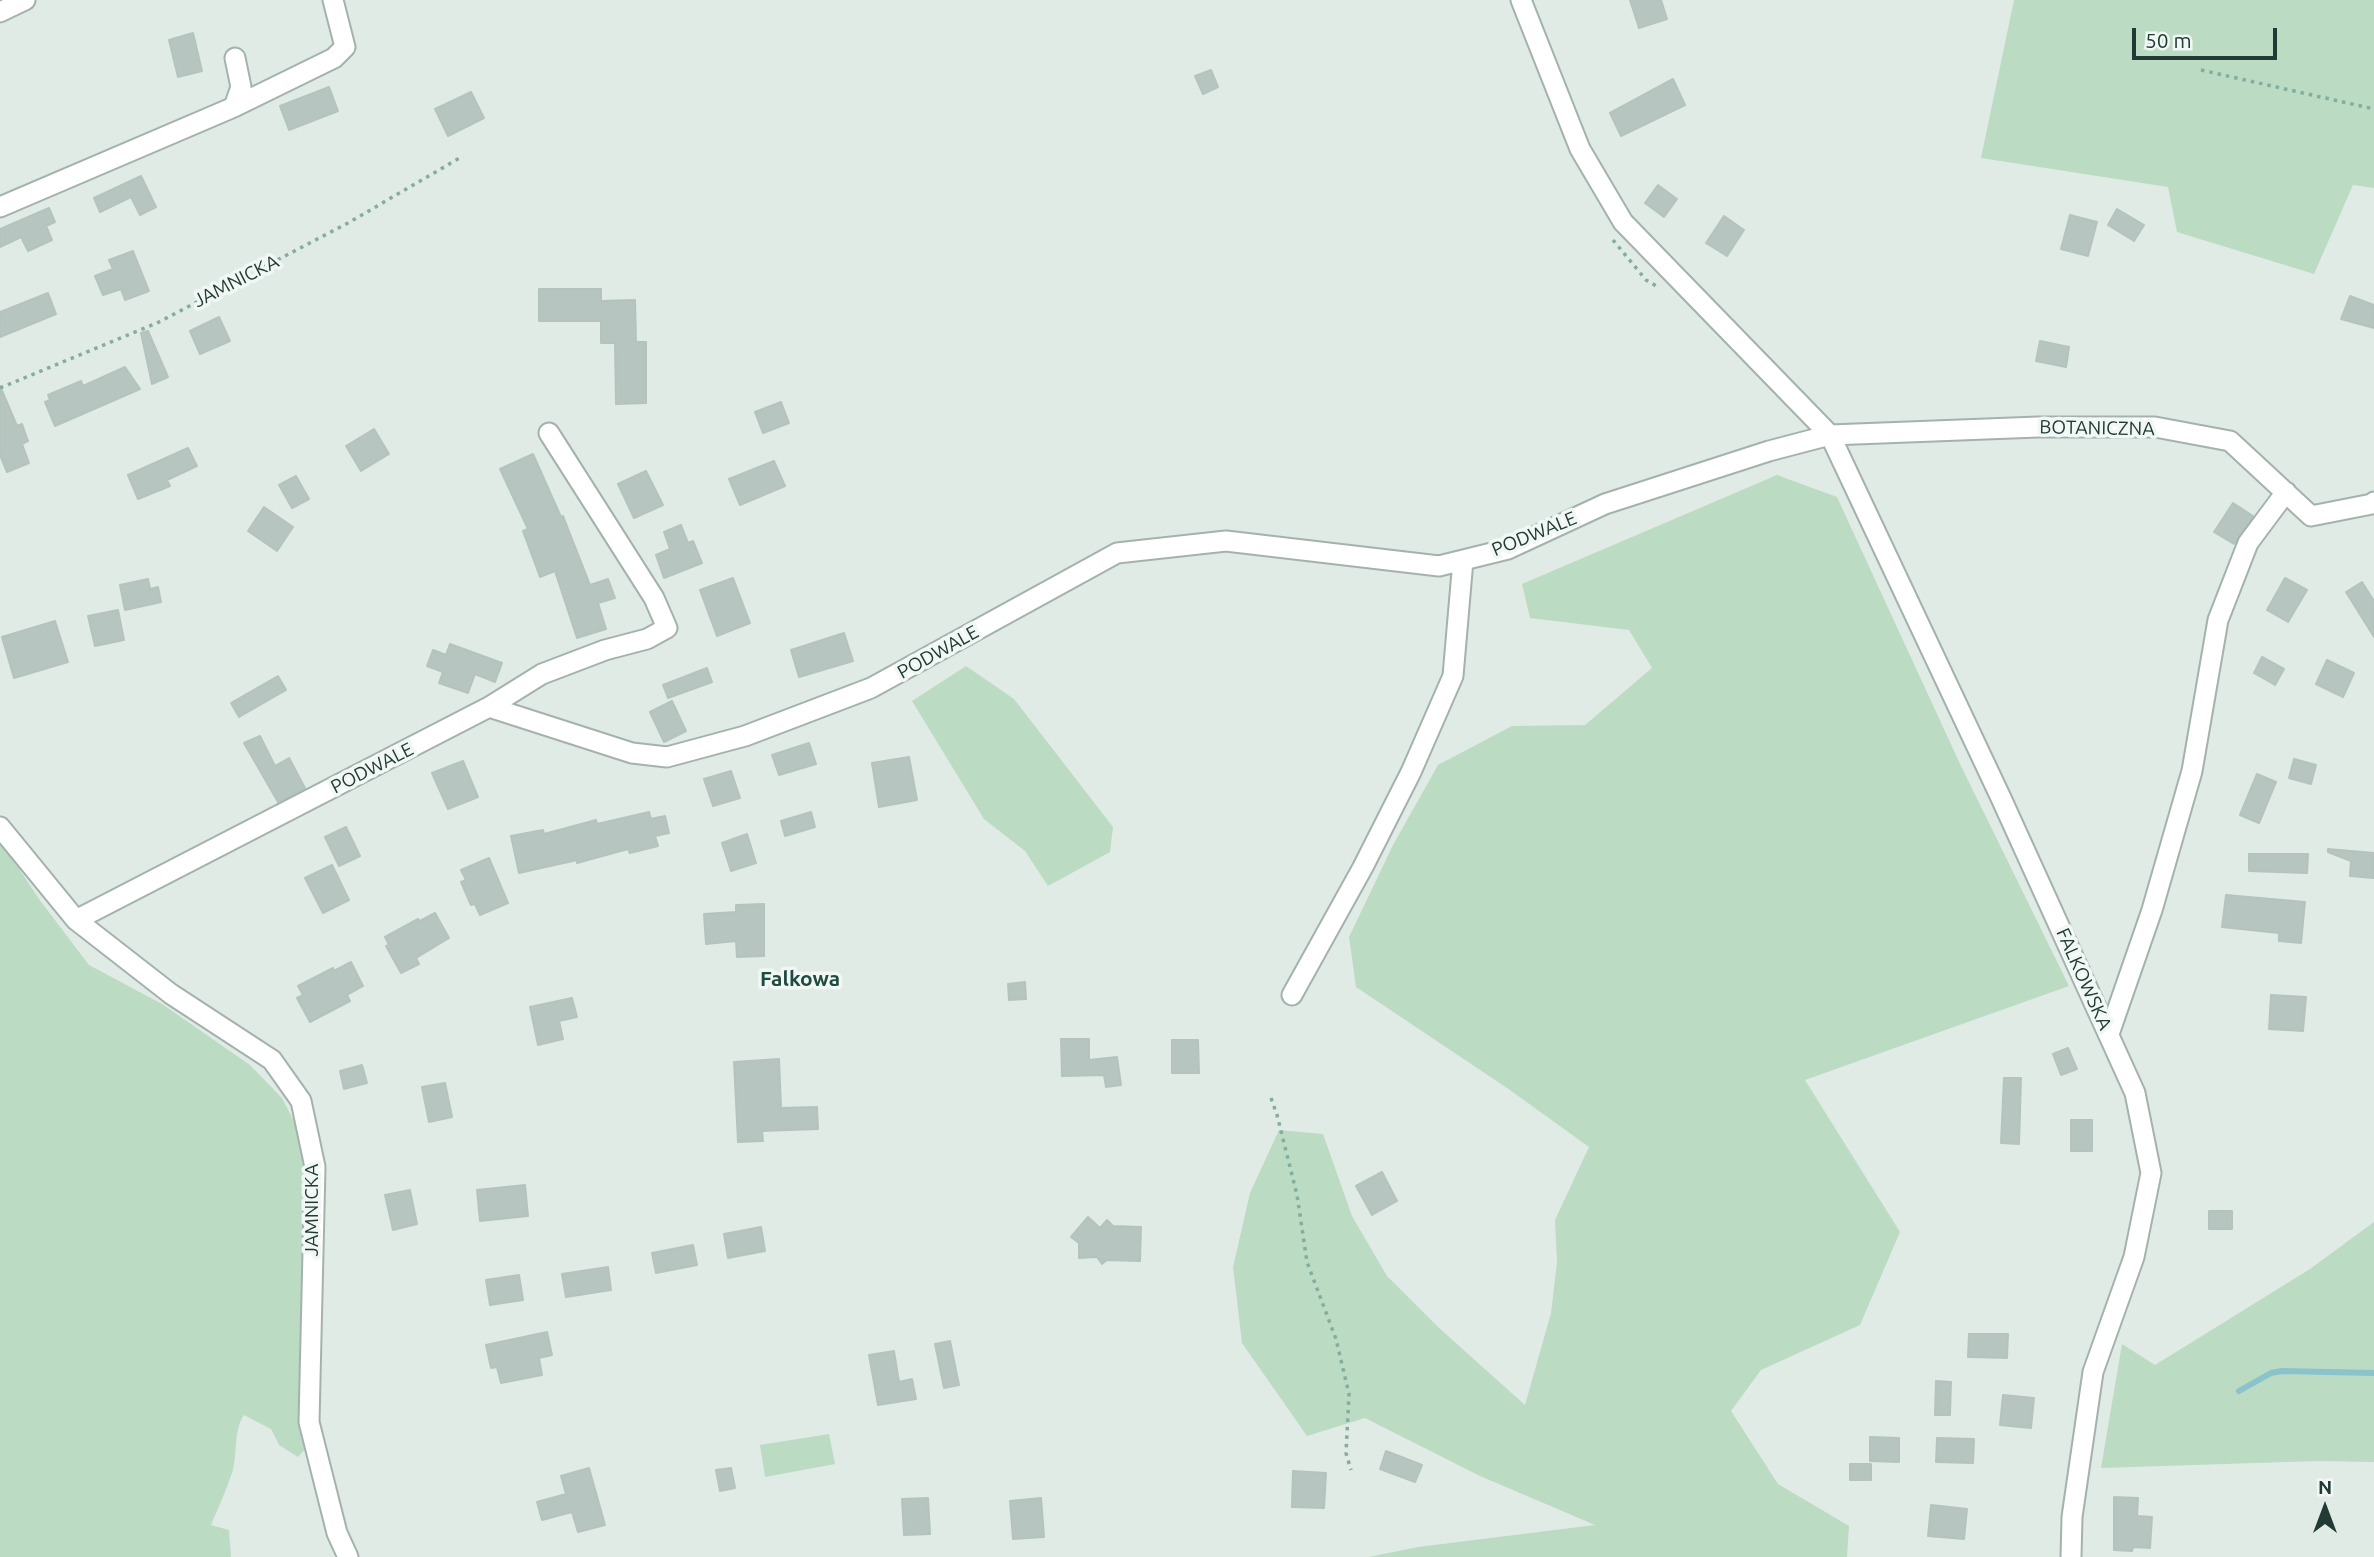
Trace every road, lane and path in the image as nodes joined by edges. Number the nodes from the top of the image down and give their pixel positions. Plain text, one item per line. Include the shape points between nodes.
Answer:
1 (25, 0) edge
2 (333, 0) edge
3 (1521, 0) edge
4 (0, 12) edge
5 (235, 58) dead end
6 (2200, 69) dead end
7 (234, 107) junction
8 (2374, 109) edge
9 (464, 156) dead end
10 (0, 206) edge
11 (0, 388) edge
12 (549, 433) dead end
13 (1830, 435) junction
14 (2286, 492) junction
15 (2374, 502) edge
16 (1463, 560) junction
17 (489, 707) junction
18 (0, 827) edge
19 (75, 920) junction
20 (1292, 995) dead end
21 (2109, 1034) junction
22 (1271, 1098) dead end
23 (1351, 1470) dead end
24 (348, 1557) edge
25 (2071, 1557) edge

1 - 4 street
2 - 7 street via 345,47 334,58
3 - 13 street, FALKOWSKA via 1580,149 1623,222
5 - 7 street via 241,87
6 - 8 path
7 - 10 street
9 - 11 path, JAMNICKA via 157,323
12 - 17 street via 654,598 667,628 542,674
13 - 14 street, BOTANICZNA via 2155,427 2230,441
13 - 16 street, PODWALE via 1605,503 1508,549
13 - 21 street, FALKOWSKA
14 - 15 street, BOTANICZNA via 2311,516
14 - 21 street via 2248,544 2218,620 2192,771 2152,910
16 - 17 street, PODWALE via 1439,566 1226,541 1117,553 871,688 745,736 667,757 632,753
16 - 20 street via 1454,671 1405,784
17 - 19 street, PODWALE
18 - 19 street, JAMNICKA
19 - 24 street, JAMNICKA via 171,994 272,1060 301,1101 315,1167 309,1422 337,1533
21 - 25 street, FALKOWSKA via 2135,1093 2151,1173 2134,1257 2093,1372 2071,1517
22 - 23 path via 1297,1195 1307,1262 1336,1339 1349,1394 1346,1453

